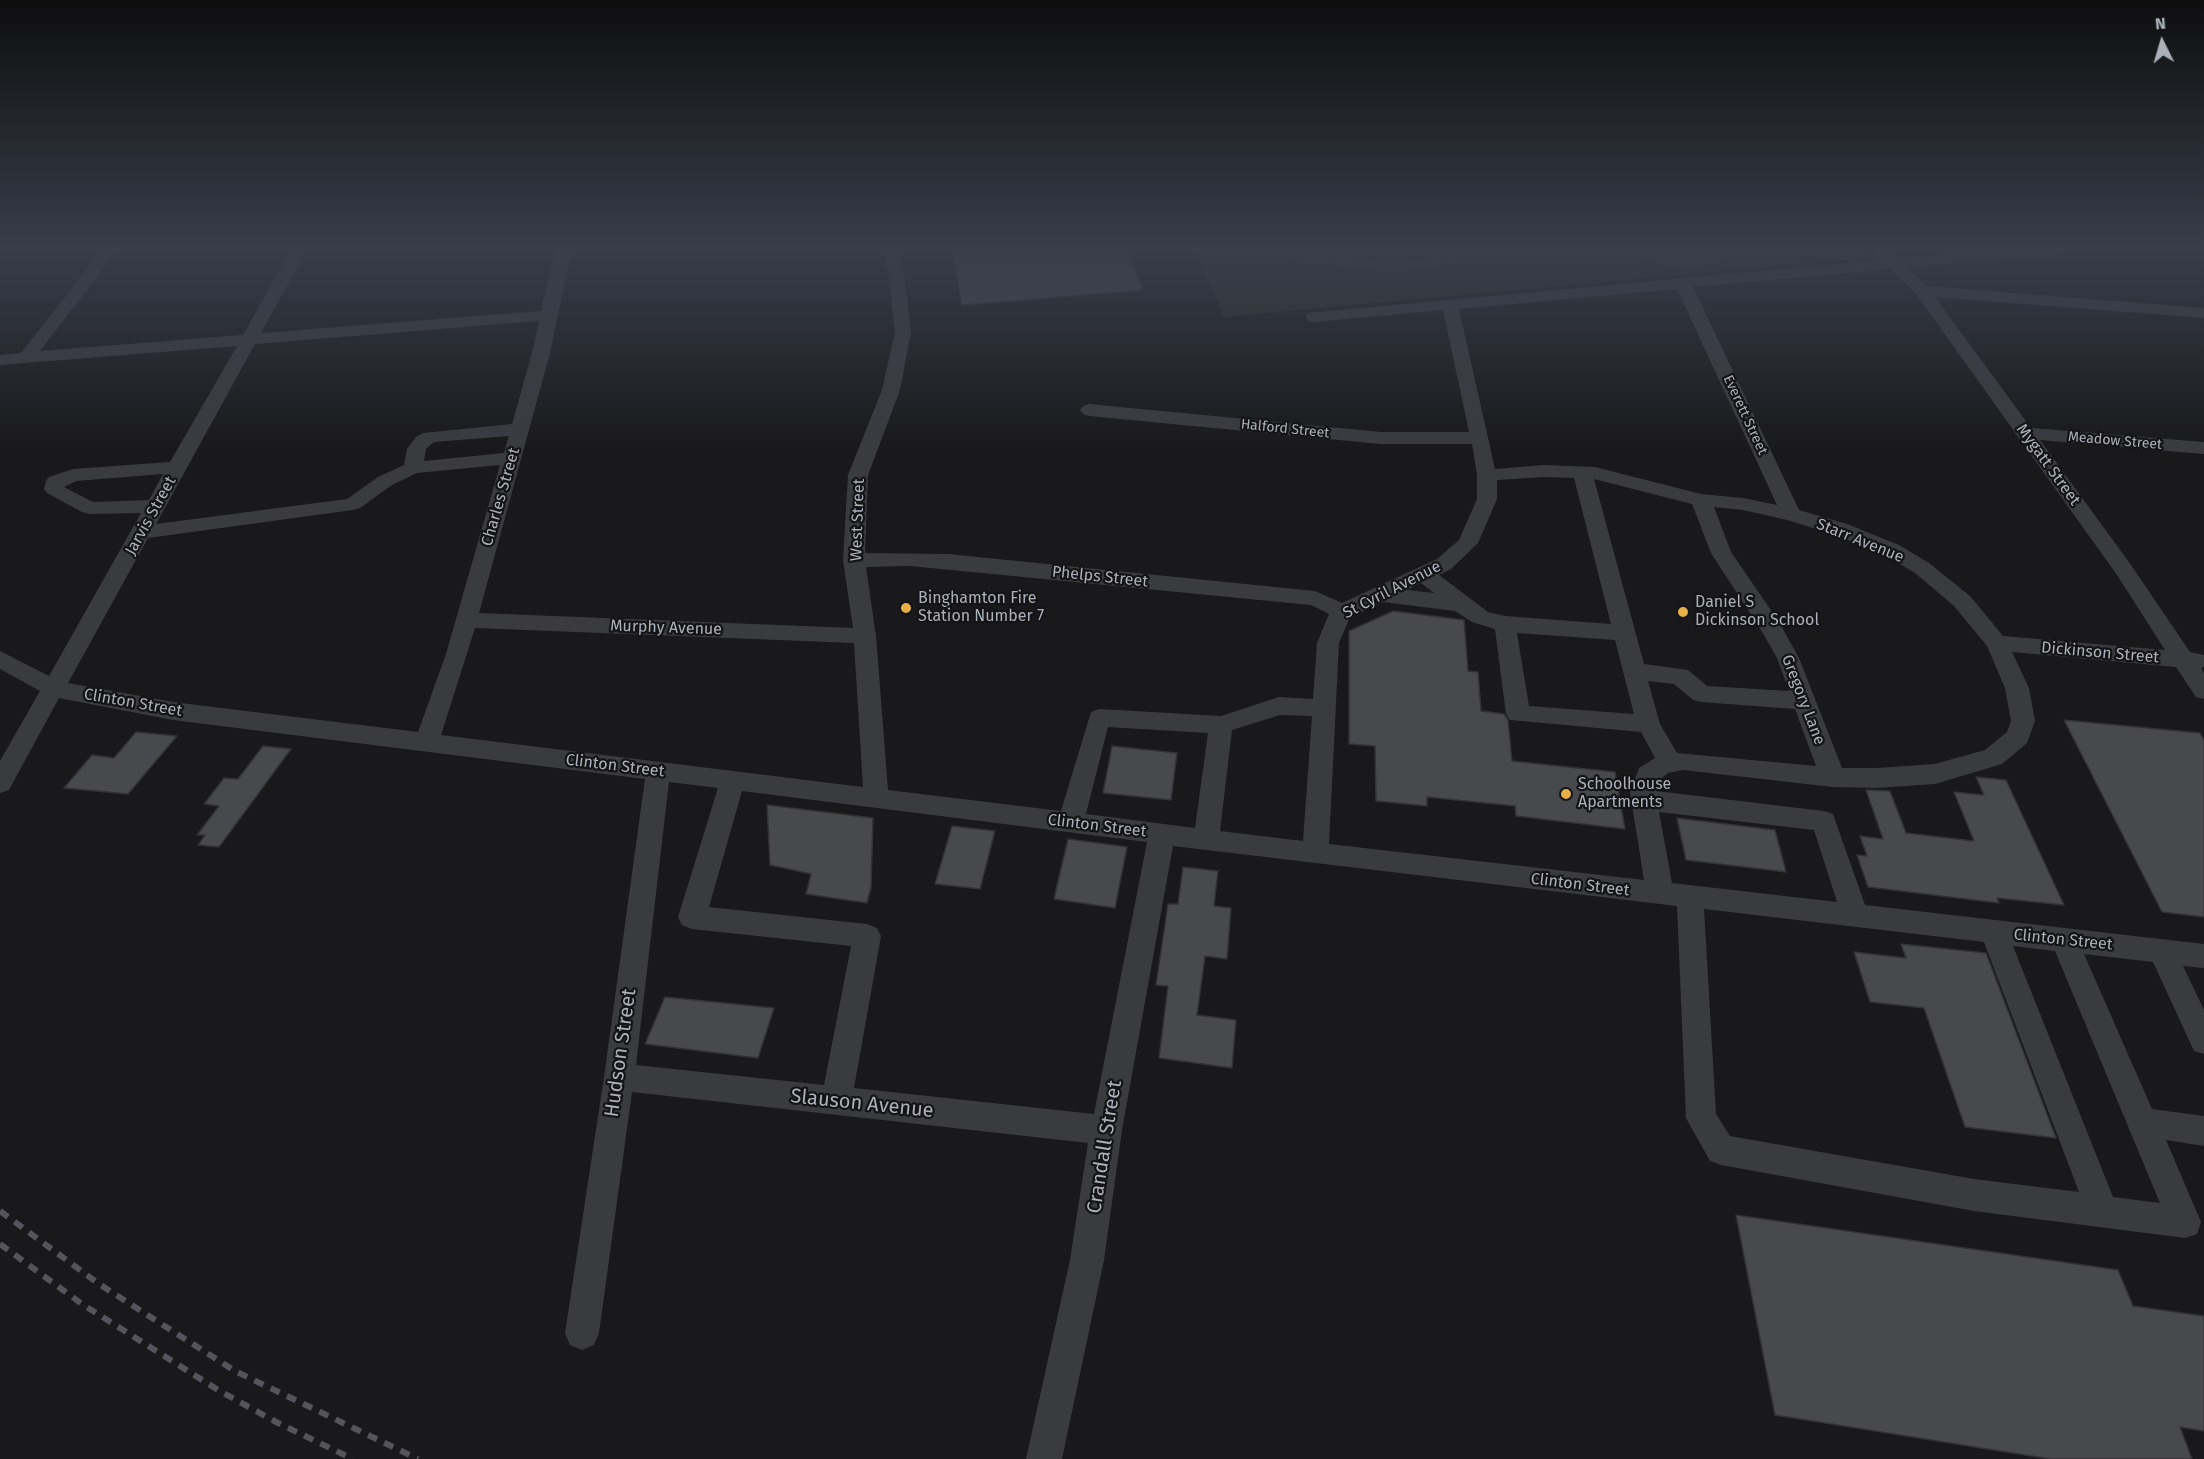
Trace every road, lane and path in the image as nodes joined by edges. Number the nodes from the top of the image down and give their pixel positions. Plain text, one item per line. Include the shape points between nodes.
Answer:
1 (58, 316) edge
2 (263, 316) edge
3 (536, 316) edge
4 (548, 316) edge
5 (901, 316) edge
6 (1325, 316) edge
7 (1452, 316) edge
8 (1698, 316) edge
9 (1940, 316) edge
10 (1314, 317) dead end
11 (249, 341) junction
12 (26, 358) junction
13 (0, 360) edge
14 (1089, 410) dead end
15 (520, 429) junction
16 (2025, 433) junction
17 (1480, 438) junction
18 (2204, 448) edge
19 (512, 458) junction
20 (178, 467) junction
21 (413, 468) junction
22 (1487, 475) junction
23 (1584, 479) junction
24 (1546, 484) dead end
25 (1701, 500) junction
26 (156, 506) junction
27 (1791, 514) junction
28 (142, 532) junction
29 (854, 560) junction
30 (1424, 574) junction
31 (1380, 594) junction
32 (1460, 604) junction
33 (1342, 612) junction
34 (466, 620) junction
35 (1504, 624) junction
36 (1625, 633) junction
37 (865, 636) junction
38 (1997, 643) junction
39 (0, 659) edge
40 (2194, 661) edge
41 (1634, 671) junction
42 (54, 689) junction
43 (2204, 691) edge
44 (1804, 701) junction
45 (1324, 708) junction
46 (1648, 724) junction
47 (1221, 725) junction
48 (427, 742) junction
49 (1670, 763) junction
50 (658, 772) junction
51 (1833, 777) junction
52 (733, 781) junction
53 (0, 783) edge
54 (876, 799) junction
55 (1644, 800) junction
56 (1071, 822) junction
57 (1162, 833) junction
58 (1206, 839) junction
59 (1315, 853) junction
60 (1675, 896) junction
61 (1855, 916) junction
62 (1994, 932) junction
63 (2064, 940) junction
64 (2162, 951) junction
65 (2204, 956) edge
66 (2204, 1041) edge
67 (619, 1077) junction
68 (836, 1101) junction
69 (2142, 1122) junction
70 (1106, 1130) junction
71 (2204, 1131) edge
72 (2103, 1212) junction
73 (582, 1333) dead end
74 (1044, 1459) edge

1 - 12 street
2 - 11 street, Jarvis Street
3 - 11 street
4 - 15 street, Charles Street
5 - 29 street, West Street via 903,332 891,390 858,475
6 - 10 street
7 - 17 street, St Cyril Avenue
8 - 27 street, Everett Street
9 - 16 street, Mygatt Street
11 - 12 street
11 - 20 street, Jarvis Street
12 - 13 street
14 - 17 street, Halford Street via 1381,438
15 - 19 street, Charles Street
15 - 21 street via 430,437 417,449
16 - 18 street, Meadow Street
16 - 40 street, Mygatt Street
17 - 22 street, St Cyril Avenue
19 - 21 street
19 - 34 street, Charles Street
20 - 26 street, Jarvis Street
20 - 26 street via 73,475 56,480 54,489 89,508
21 - 28 street via 385,481 353,504
22 - 23 street, Starr Avenue via 1544,471
22 - 30 street, St Cyril Avenue via 1487,499 1468,543 1444,564
23 - 24 street
23 - 25 street, Starr Avenue
23 - 36 street
25 - 27 street, Starr Avenue
25 - 44 street, Gregory Lane via 1720,554 1771,627 1788,657
26 - 28 street, Jarvis Street
27 - 38 street, Starr Avenue via 1892,550 1922,568 1962,601
28 - 42 street, Jarvis Street
29 - 33 street, Phelps Street via 948,561 1315,598
29 - 37 street, West Street
30 - 31 street, St Cyril Avenue
30 - 32 street
31 - 32 street
31 - 33 street, St Cyril Avenue
32 - 35 street via 1480,617
33 - 45 street, St Cyril Avenue via 1328,643
34 - 37 street, Murphy Avenue
34 - 48 street, Charles Street
35 - 36 street
35 - 46 street via 1518,714
36 - 41 street
37 - 54 street, West Street
38 - 40 street, Dickinson Street
38 - 51 street, Starr Avenue via 2017,688 2023,721 2018,737 1994,757 1935,774
39 - 42 street, Clinton Street
40 - 43 street, Mygatt Street
41 - 44 street via 1680,676 1701,694
41 - 46 street
42 - 48 street, Clinton Street via 173,711
42 - 53 street, Jarvis Street
44 - 51 street, Gregory Lane
45 - 47 street via 1279,706
45 - 59 street, St Cyril Avenue
46 - 49 street
47 - 56 street via 1099,718
47 - 58 street
48 - 50 street, Clinton Street
49 - 51 street, Starr Avenue via 1683,761
49 - 55 street via 1648,775
50 - 52 street, Clinton Street
50 - 67 street, Hudson Street
52 - 54 street, Clinton Street
52 - 68 street via 692,917 867,936
54 - 56 street, Clinton Street
55 - 60 street
55 - 61 street via 1824,820
56 - 57 street, Clinton Street
57 - 58 street, Clinton Street
57 - 70 street, Crandall Street
58 - 59 street, Clinton Street
59 - 60 street, Clinton Street
60 - 61 street, Clinton Street
60 - 72 street via 1701,1118 1720,1150 1974,1195
61 - 62 street, Clinton Street
62 - 63 street, Clinton Street
62 - 72 street
63 - 64 street, Clinton Street
63 - 69 street
64 - 65 street, Clinton Street
64 - 66 street
67 - 68 street, Slauson Avenue
67 - 73 street, Hudson Street
68 - 70 street, Slauson Avenue
69 - 71 street
69 - 72 street via 2185,1222
70 - 74 street, Crandall Street via 1086,1260

